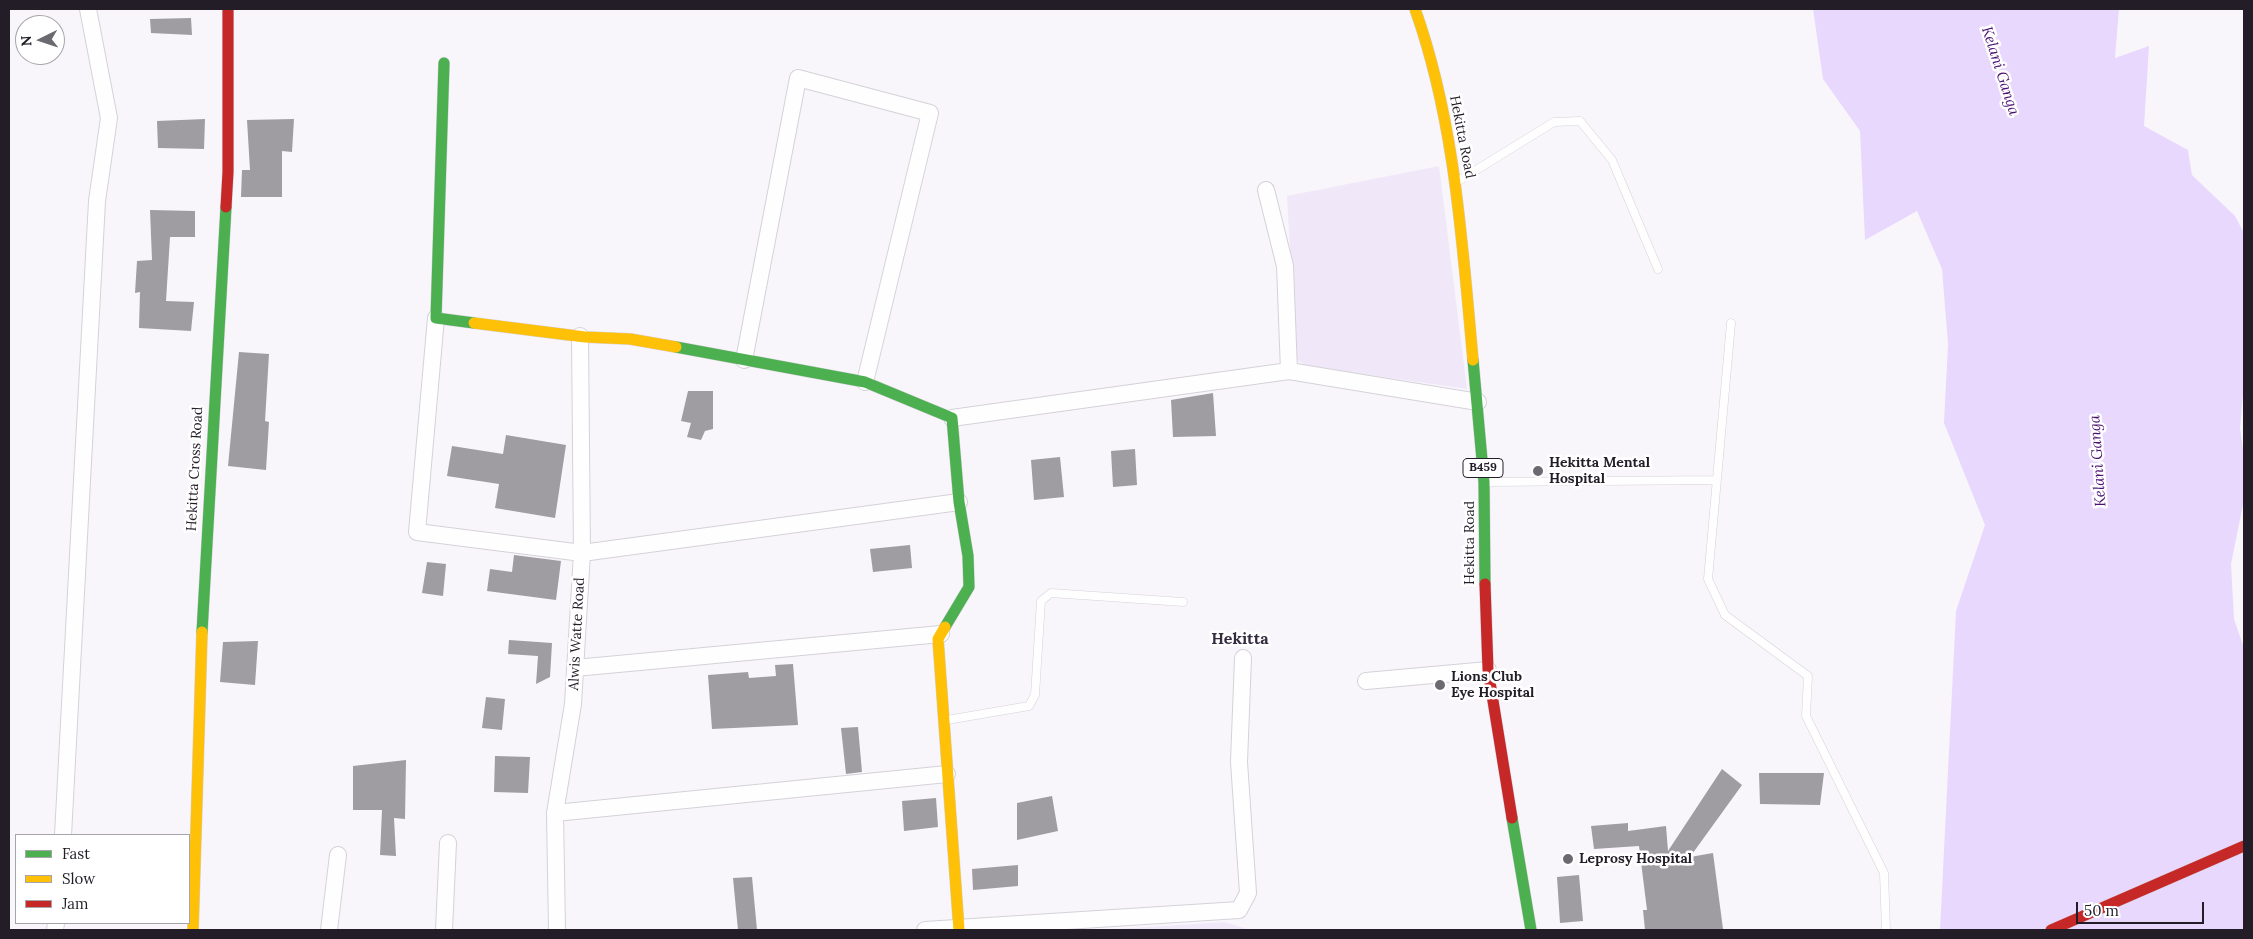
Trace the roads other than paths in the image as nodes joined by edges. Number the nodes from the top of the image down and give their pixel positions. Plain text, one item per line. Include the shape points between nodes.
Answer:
1 (88, 9) edge
2 (228, 9) edge
3 (1415, 9) edge
4 (444, 63) dead end
5 (1456, 182) junction
6 (1266, 190) dead end
7 (1658, 269) dead end
8 (436, 318) junction
9 (1731, 323) dead end
10 (580, 336) junction
11 (744, 360) junction
12 (1289, 371) junction
13 (865, 382) junction
14 (1478, 402) junction
15 (952, 418) junction
16 (1717, 480) junction
17 (1484, 482) junction
18 (959, 502) junction
19 (582, 553) junction
20 (1183, 602) dead end
21 (941, 634) junction
22 (1243, 658) dead end
23 (575, 668) junction
24 (1488, 670) junction
25 (1366, 681) dead end
26 (945, 721) junction
27 (947, 774) junction
28 (555, 813) junction
29 (63, 834) edge
30 (448, 844) dead end
31 (2244, 846) edge
32 (338, 855) dead end
33 (959, 928) edge
34 (193, 930) edge
35 (329, 930) edge
36 (444, 930) edge
37 (557, 930) edge
38 (925, 930) edge
39 (1531, 930) edge
40 (1886, 930) edge
41 (2051, 930) edge

1 - 29 street via 109,118 97,201
2 - 34 street, Hekitta Cross Road via 228,172 204,582
3 - 5 street, Hekitta Road / B459 via 1430,51
4 - 8 street
5 - 7 lane via 1554,122 1580,121 1612,160
5 - 14 street, Hekitta Road / B459
6 - 12 street via 1285,266
8 - 10 street
8 - 19 street via 417,532
9 - 16 lane
10 - 11 street via 630,338
10 - 19 street, Alwis Watte Road
11 - 13 street
11 - 13 street via 798,78 930,113
12 - 14 street
12 - 15 street
13 - 15 street
14 - 17 street, Hekitta Road / B459
15 - 18 street
16 - 17 lane
16 - 40 lane via 1708,579 1725,615 1808,676 1806,716 1884,873
17 - 24 street, Hekitta Road / B459
18 - 19 street
18 - 21 street via 968,556 969,587
19 - 23 street, Alwis Watte Road
20 - 26 lane via 1050,593 1041,601 1035,695 1029,706
21 - 23 street
21 - 26 street via 938,639
22 - 33 street via 1239,762 1248,893 1239,910
23 - 28 street, Alwis Watte Road via 573,704
24 - 25 street
24 - 39 street, Hekitta Road / B459
26 - 27 street
27 - 28 street
27 - 33 street
28 - 37 street, Alwis Watte Road
30 - 36 street
31 - 41 street
32 - 35 street
33 - 38 street

